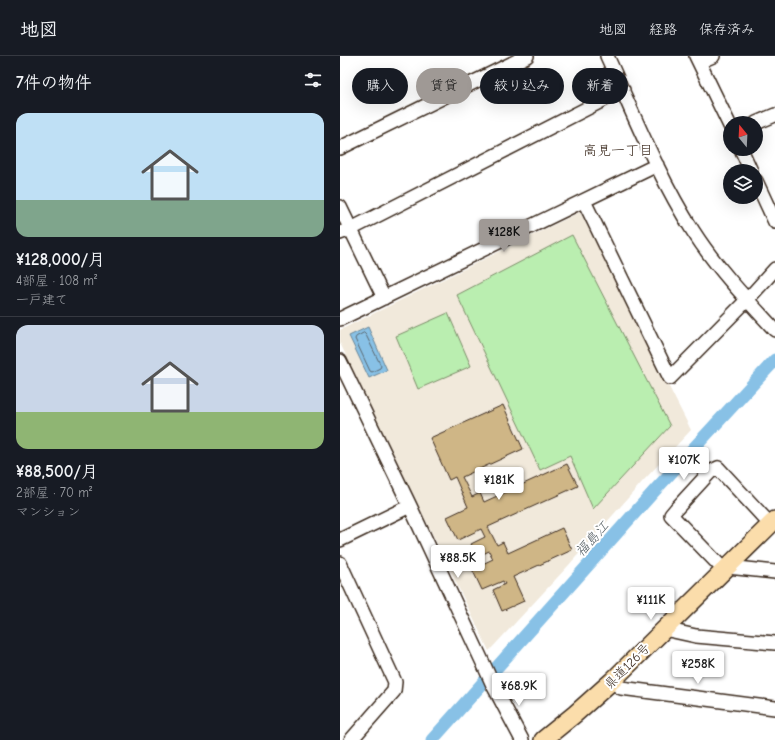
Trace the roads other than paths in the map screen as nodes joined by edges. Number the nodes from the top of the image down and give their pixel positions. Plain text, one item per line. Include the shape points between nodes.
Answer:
1 (527, 56) edge
2 (607, 56) edge
3 (713, 56) edge
4 (697, 59) edge
5 (613, 68) edge
6 (628, 101) edge
7 (595, 104) edge
8 (775, 115) edge
9 (725, 116) edge
10 (763, 120) edge
11 (340, 148) edge
12 (657, 165) junction
13 (763, 197) edge
14 (584, 200) junction
15 (340, 207) edge
16 (775, 222) edge
17 (346, 231) edge
18 (775, 269) edge
19 (384, 298) junction
20 (747, 300) junction
21 (340, 319) edge
22 (775, 330) edge
23 (340, 361) edge
24 (410, 506) junction
25 (773, 522) edge
26 (340, 540) edge
27 (340, 564) edge
28 (726, 568) junction
29 (775, 572) edge
30 (664, 629) junction
31 (775, 644) edge
32 (612, 681) junction
33 (775, 708) edge
34 (351, 740) edge
35 (522, 740) edge
36 (543, 740) edge

1 - 11 street
2 - 5 street
3 - 4 street
4 - 9 street
6 - 12 street
7 - 17 street
8 - 10 street
12 - 14 street
12 - 20 street via 694,232
13 - 16 street
14 - 19 street
14 - 20 street via 670,378
15 - 17 street
17 - 19 street
18 - 20 street
19 - 21 street
20 - 22 street
23 - 24 street
24 - 26 street
24 - 35 street via 493,686
25 - 28 main road, 県道126号
25 - 28 street via 718,468 710,472 671,515
27 - 34 street via 395,682 394,691
28 - 29 street
28 - 30 main road, 県道126号
30 - 31 street via 696,636
30 - 32 main road, 県道126号
32 - 33 street via 621,688
32 - 36 main road, 県道126号

